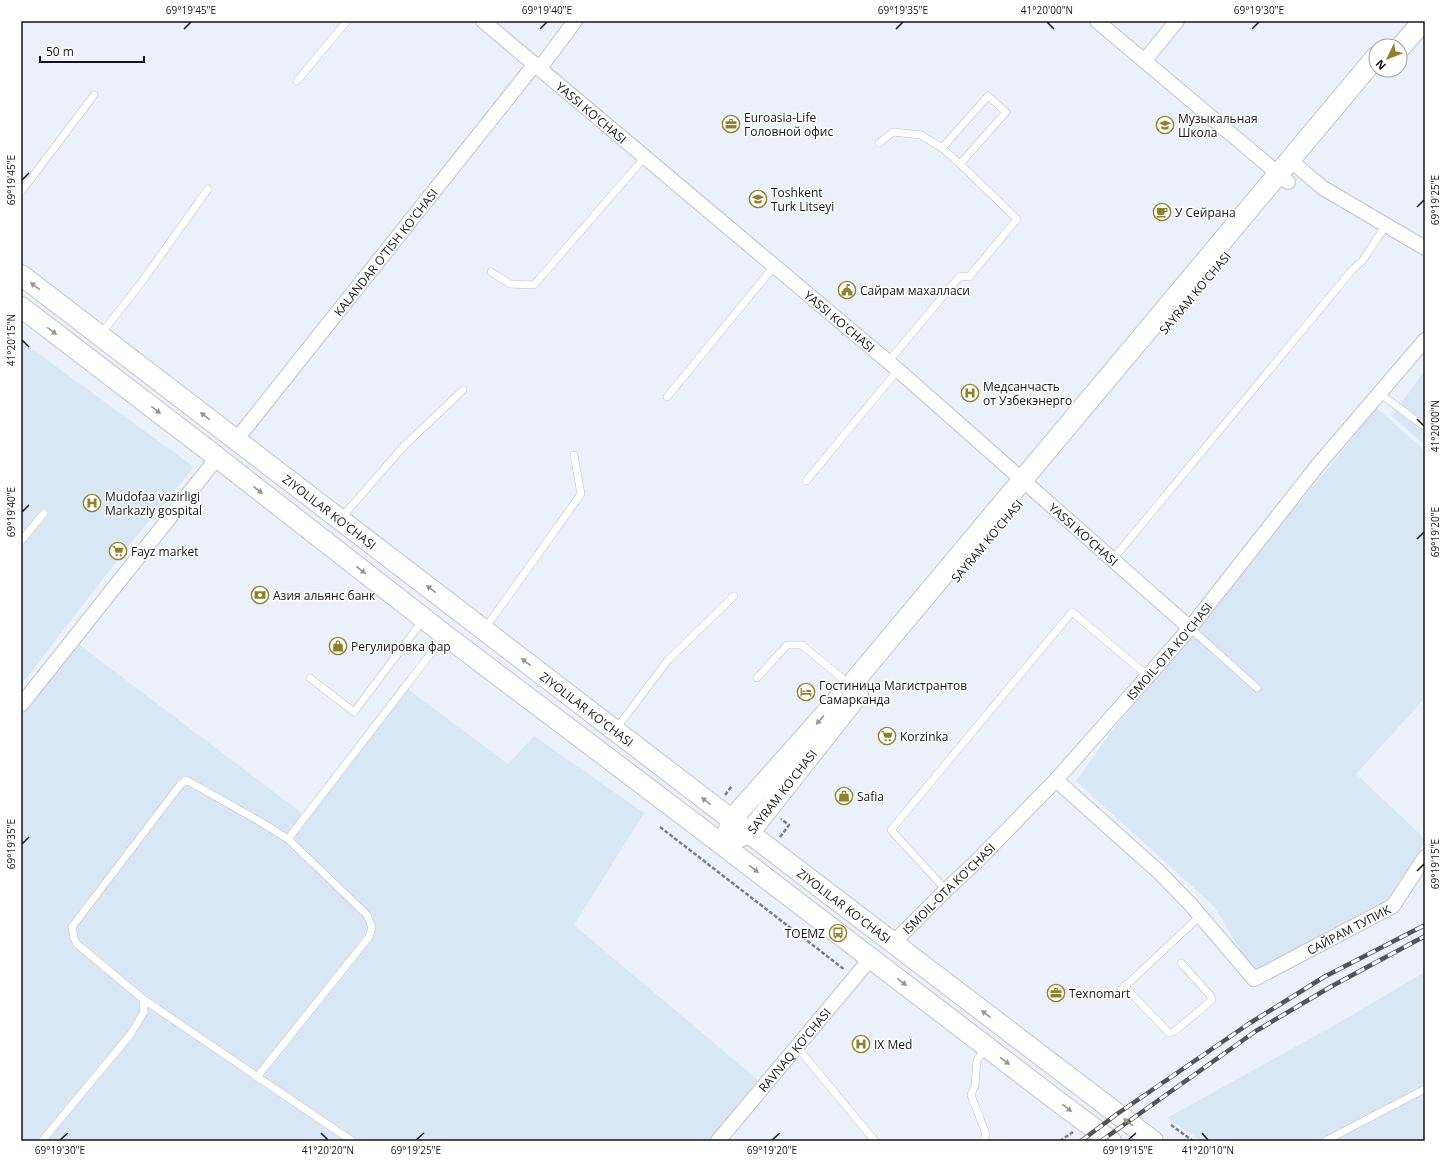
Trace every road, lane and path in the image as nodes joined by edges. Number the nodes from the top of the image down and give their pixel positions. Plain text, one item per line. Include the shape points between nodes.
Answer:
1 (347, 21) edge
2 (483, 21) edge
3 (576, 21) edge
4 (1097, 21) edge
5 (1177, 21) edge
6 (1406, 21) edge
7 (1423, 21) edge
8 (1392, 38) edge
9 (1408, 39) edge
10 (1144, 61) junction
11 (537, 66) junction
12 (1368, 67) edge
13 (1375, 78) edge
14 (297, 81) dead end
15 (94, 95) dead end
16 (879, 143) dead end
17 (942, 148) junction
18 (645, 157) junction
19 (960, 164) junction
20 (1289, 171) junction
21 (208, 189) dead end
22 (21, 192) edge
23 (1386, 225) junction
24 (1425, 248) edge
25 (775, 265) junction
26 (491, 272) dead end
27 (21, 275) edge
28 (21, 308) edge
29 (100, 336) junction
30 (1425, 340) edge
31 (893, 366) junction
32 (144, 370) junction
33 (129, 389) junction
34 (463, 390) dead end
35 (1379, 394) junction
36 (667, 397) dead end
37 (1425, 427) edge
38 (236, 440) junction
39 (574, 455) dead end
40 (217, 458) junction
41 (806, 481) dead end
42 (1027, 484) junction
43 (44, 513) dead end
44 (339, 519) junction
45 (21, 541) edge
46 (1113, 559) junction
47 (734, 596) dead end
48 (462, 613) junction
49 (424, 619) junction
50 (1190, 628) junction
51 (484, 630) junction
52 (445, 635) junction
53 (1148, 676) junction
54 (310, 678) dead end
55 (757, 678) dead end
56 (1257, 688) dead end
57 (855, 689) junction
58 (21, 705) edge
59 (615, 730) junction
60 (1056, 780) junction
61 (732, 786) dead end
62 (722, 798) dead end
63 (777, 817) dead end
64 (732, 819) junction
65 (660, 827) dead end
66 (749, 832) junction
67 (780, 837) dead end
68 (288, 839) junction
69 (686, 842) dead end
70 (684, 845) junction
71 (723, 845) junction
72 (1425, 857) edge
73 (744, 883) dead end
74 (739, 888) junction
75 (946, 890) junction
76 (1200, 916) junction
77 (893, 943) junction
78 (871, 958) junction
79 (1181, 963) dead end
80 (855, 977) junction
81 (1124, 986) junction
82 (1119, 992) dead end
83 (142, 1000) junction
84 (987, 1047) junction
85 (796, 1048) junction
86 (257, 1077) junction
87 (1425, 1089) edge
88 (1171, 1126) dead end
89 (42, 1141) edge
90 (352, 1141) edge
91 (718, 1141) edge
92 (875, 1141) edge
93 (984, 1141) edge
94 (1111, 1141) edge
95 (1153, 1141) edge
96 (1193, 1141) edge
97 (1325, 1141) edge

1 - 14 lane
2 - 11 street, YASSI KO'CHASI
3 - 11 street, KALANDAR O'TISH KO'CHASI
4 - 10 street
5 - 10 street
6 - 8 main road
7 - 9 main road
10 - 20 street
11 - 18 street, YASSI KO'CHASI
11 - 38 street, KALANDAR O'TISH KO'CHASI
12 - 20 main road, SAYRAM KO'CHASI
13 - 20 main road, SAYRAM KO'CHASI
15 - 22 lane
16 - 17 lane via 893,132 921,135
17 - 19 lane
17 - 19 lane via 988,96 1002,108 1006,112
18 - 25 street, YASSI KO'CHASI
18 - 26 lane via 534,286 510,284
19 - 31 lane via 1017,219 969,277 960,276
20 - 23 street
20 - 42 main road, SAYRAM KO'CHASI
21 - 29 lane
23 - 24 street
23 - 46 lane via 1363,260
25 - 31 street, YASSI KO'CHASI
25 - 36 lane
29 -> 27 main road, ZIYOLILAR KO'CHASI
28 -> 33 main road
29 - 32 main road, ZIYOLILAR KO'CHASI
30 - 35 street, ISMOIL-OTA KO'CHASI
31 - 41 lane
31 - 42 street, YASSI KO'CHASI
32 - 33 main road
38 -> 32 main road, ZIYOLILAR KO'CHASI
33 -> 40 main road
34 - 44 lane via 404,446
35 - 37 lane
35 - 50 street, ISMOIL-OTA KO'CHASI via 1318,465
38 - 44 main road, ZIYOLILAR KO'CHASI
39 - 51 lane via 581,494
40 -> 49 main road
40 - 58 street
42 - 46 street, YASSI KO'CHASI
42 - 57 main road, SAYRAM KO'CHASI
43 - 45 lane
48 -> 44 main road, ZIYOLILAR KO'CHASI
46 - 50 street, YASSI KO'CHASI
47 - 59 lane via 668,660
48 - 51 main road, ZIYOLILAR KO'CHASI
48 - 52 main road
49 - 52 main road
49 - 54 lane via 354,712
50 - 53 street, ISMOIL-OTA KO'CHASI
50 - 56 lane
59 -> 51 main road, ZIYOLILAR KO'CHASI
52 - 68 lane
52 - 71 main road
53 - 60 street, ISMOIL-OTA KO'CHASI
53 - 75 lane via 1072,612 891,830
55 - 57 lane via 787,645 802,645
57 -> 64 main road, SAYRAM KO'CHASI
57 - 66 main road, SAYRAM KO'CHASI
64 -> 59 main road, ZIYOLILAR KO'CHASI
60 - 75 street, ISMOIL-OTA KO'CHASI
60 - 76 street via 1160,873
61 - 62 path
63 - 67 path via 789,825
64 - 66 main road, ZIYOLILAR KO'CHASI
64 - 71 main road, SAYRAM KO'CHASI
65 - 70 path
66 - 71 main road, SAYRAM KO'CHASI
66 - 77 main road, ZIYOLILAR KO'CHASI
68 - 83 lane via 186,780 180,785 72,927 77,944
68 - 86 lane via 367,915 372,927 368,937
69 - 70 path
70 - 74 path
71 -> 78 main road
72 - 76 street, САЙРАМ ТУПИК via 1393,906 1254,979
73 - 74 path
74 - 80 path
75 - 77 street, ISMOIL-OTA KO'CHASI
76 - 81 lane
95 -> 77 main road, ZIYOLILAR KO'CHASI
78 - 80 street, RAVNAQ KO'CHASI
78 -> 84 main road
79 - 81 lane via 1212,1000 1175,1031 1169,1033
80 - 85 street, RAVNAQ KO'CHASI
81 - 82 lane
83 - 86 lane
83 - 89 lane via 144,1012 130,1034
84 - 93 lane via 977,1060 975,1086 971,1095 986,1134
84 -> 94 main road
85 - 91 street, RAVNAQ KO'CHASI
85 - 92 lane
86 - 90 lane
87 - 97 lane
88 - 96 path

